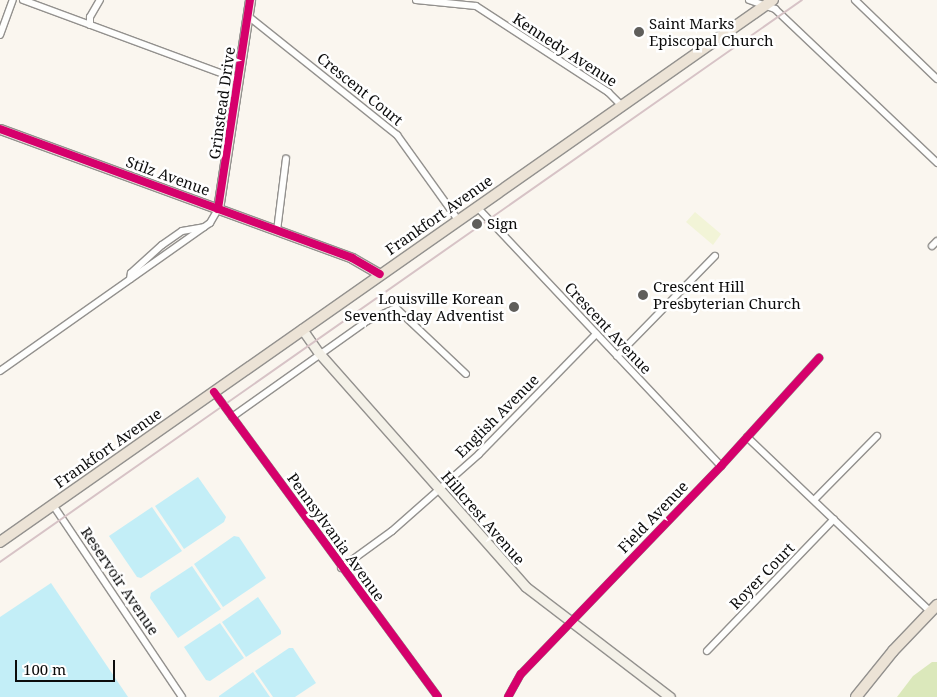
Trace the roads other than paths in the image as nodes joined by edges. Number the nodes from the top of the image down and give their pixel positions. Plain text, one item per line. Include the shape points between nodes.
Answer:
1 (13, 0) edge
2 (23, 0) edge
3 (100, 0) edge
4 (250, 0) edge
5 (416, 0) edge
6 (749, 0) edge
7 (855, 0) edge
8 (469, 2) edge
9 (769, 3) edge
10 (248, 16) junction
11 (90, 25) junction
12 (0, 35) edge
13 (937, 79) edge
14 (239, 80) junction
15 (622, 106) junction
16 (0, 129) edge
17 (286, 159) dead end
18 (937, 163) edge
19 (477, 207) junction
20 (218, 209) junction
21 (458, 220) junction
22 (204, 227) junction
23 (277, 231) junction
24 (715, 256) dead end
25 (380, 274) junction
26 (130, 279) junction
27 (302, 329) junction
28 (596, 334) junction
29 (319, 353) junction
30 (616, 356) junction
31 (819, 358) dead end
32 (0, 371) edge
33 (466, 374) dead end
34 (214, 392) junction
35 (232, 417) junction
36 (877, 436) dead end
37 (747, 437) junction
38 (721, 466) junction
39 (439, 489) junction
40 (814, 500) junction
41 (53, 505) junction
42 (834, 519) junction
43 (0, 542) edge
44 (341, 568) junction
45 (934, 608) edge
46 (571, 622) junction
47 (707, 651) dead end
48 (182, 697) edge
49 (438, 697) edge
50 (508, 697) edge
51 (670, 697) edge
52 (856, 697) edge

1 - 12 street
2 - 11 street
3 - 11 street via 90,17
4 - 10 street, Grinstead Drive
5 - 8 street
6 - 9 street
7 - 13 street
8 - 15 street, Kennedy Avenue via 608,92
9 - 15 main road, Frankfort Avenue
9 - 18 street
10 - 14 street, Grinstead Drive
10 - 21 street, Crescent Court via 397,135
11 - 14 street
14 - 20 street, Grinstead Drive
15 - 19 main road, Frankfort Avenue
16 - 20 street, Stilz Avenue
17 - 23 street
19 - 21 main road, Frankfort Avenue
19 - 28 street, Crescent Avenue
20 - 22 street, Grinstead Drive
20 - 23 street, Stilz Avenue
21 - 25 main road, Frankfort Avenue
22 - 26 street, Grinstead Drive
22 - 26 street, Grinstead Drive via 195,226 172,238
23 - 25 street, Stilz Avenue via 366,264
24 - 30 street
25 - 27 main road, Frankfort Avenue
26 - 32 street, Grinstead Drive
27 - 29 street, Hillcrest Avenue
27 - 34 main road, Frankfort Avenue
28 - 30 street, Crescent Avenue
28 - 39 street, English Avenue via 493,441
29 - 33 street via 367,320 398,309
29 - 35 street
29 - 39 street, Hillcrest Avenue
30 - 38 street, Crescent Avenue
31 - 37 street, Field Avenue
34 - 35 street, Pennsylvania Avenue
34 - 41 main road, Frankfort Avenue
35 - 44 street, Pennsylvania Avenue
36 - 40 street
37 - 38 street, Field Avenue
37 - 40 street
38 - 46 street, Field Avenue
39 - 44 street, English Avenue
39 - 46 street, Hillcrest Avenue via 526,587
40 - 42 street
41 - 43 main road, Frankfort Avenue
41 - 48 street, Reservoir Avenue
42 - 45 street
42 - 47 street, Royer Court
44 - 49 street, Pennsylvania Avenue
45 - 52 main road via 882,663
46 - 50 street, Field Avenue via 521,674
46 - 51 street, Hillcrest Avenue

